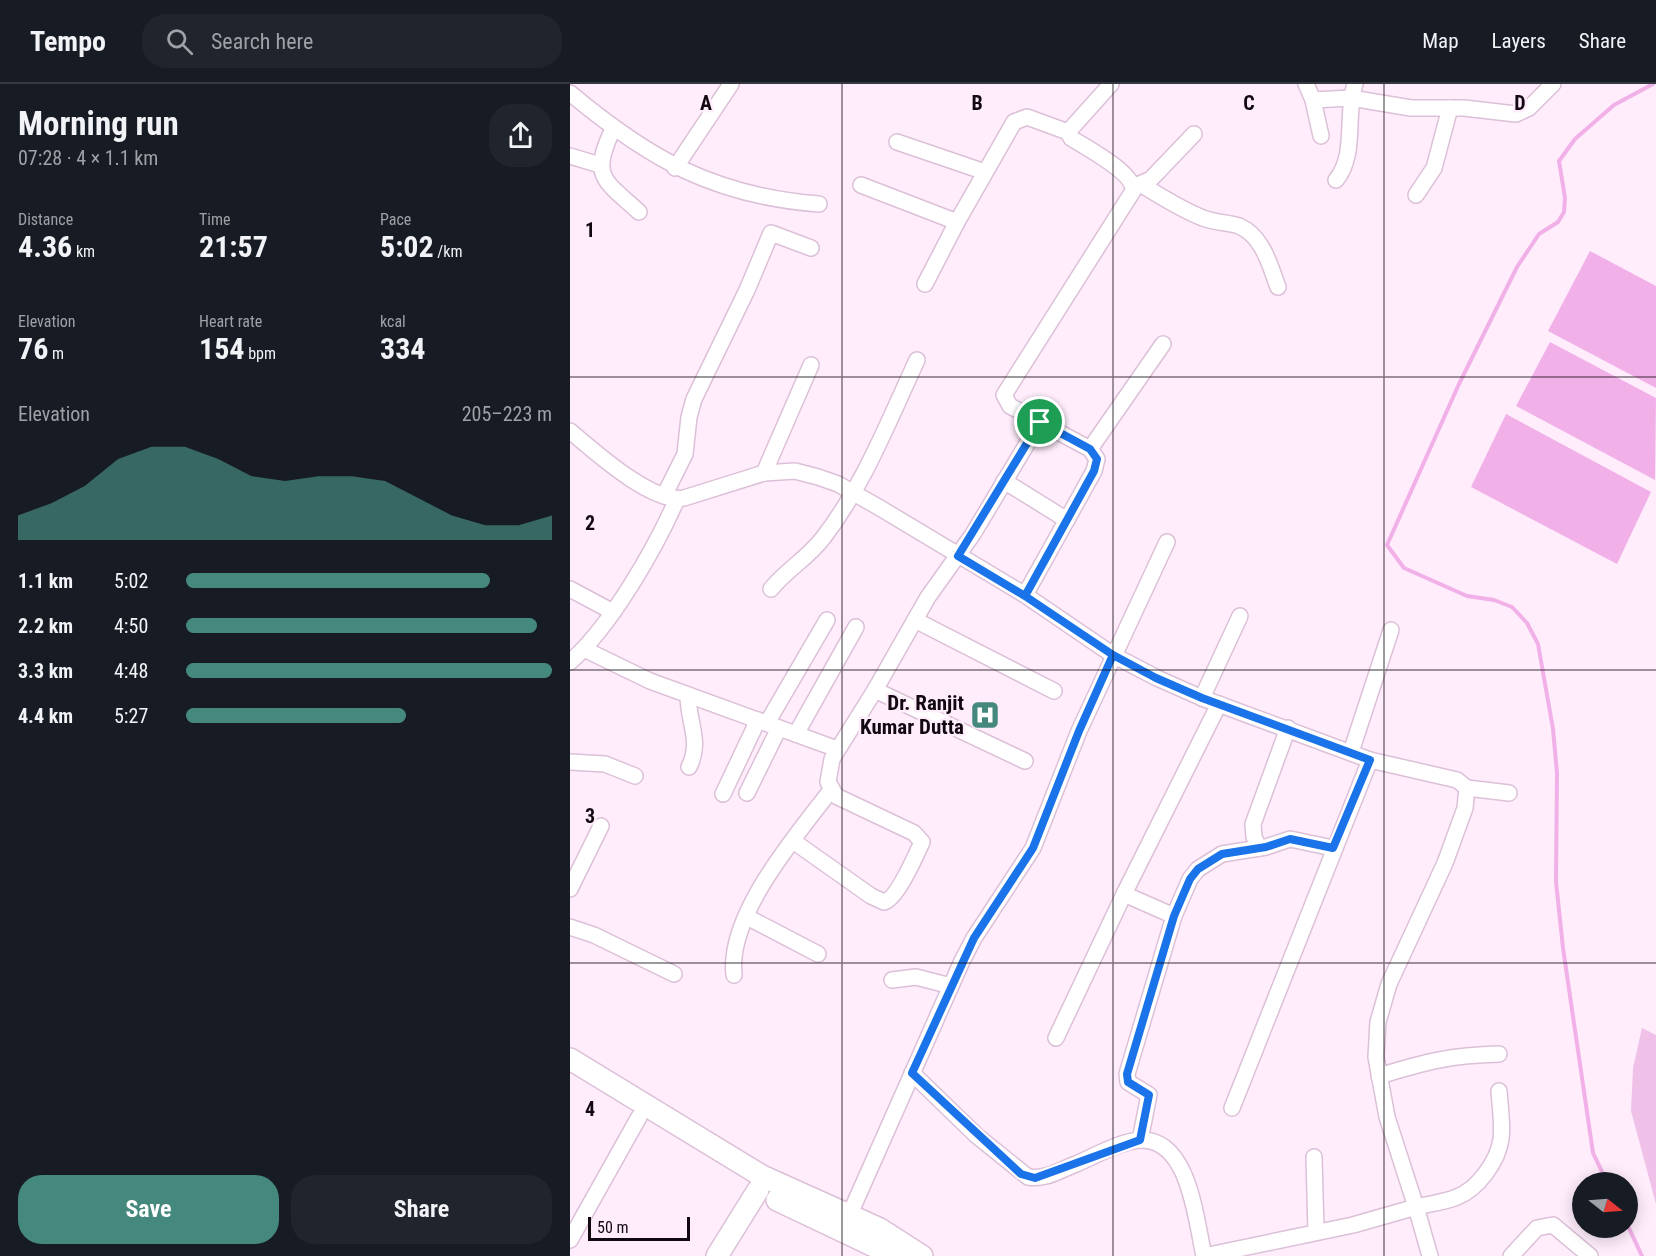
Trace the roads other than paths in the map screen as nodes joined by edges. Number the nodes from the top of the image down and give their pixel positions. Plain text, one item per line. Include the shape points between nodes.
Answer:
1 (731, 84) edge
2 (1112, 84) edge
3 (1306, 84) edge
4 (1553, 84) edge
5 (1353, 91) edge
6 (570, 93) edge
7 (1313, 100) junction
8 (1450, 108) junction
9 (613, 129) junction
10 (1068, 132) junction
11 (1194, 134) dead end
12 (1321, 136) dead end
13 (897, 142) dead end
14 (570, 156) edge
15 (600, 165) junction
16 (675, 168) junction
17 (985, 172) junction
18 (1336, 180) dead end
19 (861, 185) dead end
20 (1138, 186) junction
21 (1416, 195) dead end
22 (819, 204) dead end
23 (639, 212) dead end
24 (957, 222) junction
25 (811, 248) dead end
26 (925, 284) dead end
27 (1278, 288) dead end
28 (1163, 344) dead end
29 (918, 360) dead end
30 (811, 365) dead end
31 (1040, 422) junction
32 (570, 431) edge
33 (1090, 449) junction
34 (764, 473) junction
35 (1004, 481) junction
36 (854, 492) junction
37 (671, 498) junction
38 (1066, 520) junction
39 (1167, 542) dead end
40 (958, 556) junction
41 (570, 589) edge
42 (771, 589) dead end
43 (1025, 596) junction
44 (614, 612) junction
45 (1240, 616) dead end
46 (827, 620) dead end
47 (915, 620) junction
48 (856, 627) dead end
49 (1391, 630) dead end
50 (584, 649) junction
51 (1113, 655) junction
52 (570, 662) edge
53 (875, 690) junction
54 (1054, 691) dead end
55 (688, 695) junction
56 (1202, 698) junction
57 (1219, 705) junction
58 (768, 723) junction
59 (1288, 729) junction
60 (796, 734) junction
61 (837, 749) junction
62 (1351, 752) junction
63 (1370, 760) junction
64 (1025, 761) dead end
65 (570, 762) edge
66 (689, 767) dead end
67 (635, 776) dead end
68 (1467, 788) junction
69 (831, 790) junction
70 (747, 793) dead end
71 (1509, 793) dead end
72 (723, 794) dead end
73 (601, 826) dead end
74 (793, 841) junction
75 (1259, 848) junction
76 (1333, 848) junction
77 (570, 889) edge
78 (1124, 894) junction
79 (747, 916) junction
80 (1174, 916) junction
81 (570, 927) edge
82 (818, 954) dead end
83 (674, 974) dead end
84 (734, 975) dead end
85 (892, 980) dead end
86 (951, 986) junction
87 (1056, 1038) dead end
88 (1499, 1054) dead end
89 (570, 1059) edge
90 (912, 1073) junction
91 (570, 1075) edge
92 (1379, 1076) junction
93 (1499, 1091) dead end
94 (1232, 1108) dead end
95 (639, 1118) junction
96 (1140, 1140) junction
97 (1314, 1157) dead end
98 (758, 1190) junction
99 (1416, 1207) junction
100 (849, 1216) junction
101 (1316, 1232) junction
102 (570, 1240) edge
103 (1212, 1255) edge
104 (717, 1256) edge
105 (896, 1256) edge
106 (922, 1256) edge
107 (1430, 1256) edge
108 (1510, 1256) edge
109 (1590, 1256) edge

1 - 16 street
2 - 10 street
3 - 7 street
4 - 8 street via 1529,108 1516,114
5 - 7 street
5 - 8 street via 1411,108
5 - 18 street via 1346,161
6 - 9 street
7 - 12 street
8 - 21 street via 1434,168
9 - 15 street
9 - 16 street
10 - 17 street via 1021,118 1009,129
10 - 20 street
11 - 20 street via 1151,179
13 - 17 street
14 - 15 street
15 - 23 street via 606,183
16 - 22 street via 758,196
17 - 24 street
19 - 24 street
20 - 27 street via 1206,220 1241,227 1250,233 1268,259
20 - 31 street via 1004,394 1010,406
24 - 26 street
25 - 37 street via 771,233 694,399 685,454
28 - 33 street
29 - 36 street
30 - 34 street
31 - 33 street
31 - 35 street
32 - 37 street via 611,463
33 - 38 street via 1096,455 1096,465
34 - 36 street via 795,471
34 - 37 street
35 - 38 street
35 - 40 street
36 - 40 street
36 - 42 street via 819,544
37 - 44 street
38 - 43 street
39 - 51 street
40 - 43 street
40 - 47 street
41 - 44 street
43 - 51 street
44 - 50 street
45 - 56 street
46 - 58 street
47 - 53 street
47 - 54 street
48 - 60 street
49 - 62 street
50 - 52 street
50 - 55 street
51 - 56 street
51 - 86 street via 1033,848 974,938
53 - 61 street
53 - 64 street
55 - 58 street
55 - 66 street via 696,750
56 - 57 street
57 - 59 street
57 - 78 street
58 - 60 street
58 - 70 street
58 - 72 street
59 - 62 street
59 - 75 street via 1253,824
60 - 61 street
61 - 69 street via 829,771
62 - 63 street
63 - 68 street via 1457,780
63 - 76 street
65 - 67 street via 605,764
68 - 71 street
68 - 92 street via 1465,808 1445,863 1383,1000 1376,1038
69 - 74 street
69 - 74 street via 856,808 914,833 922,842 892,897 887,902 871,896
73 - 77 street
74 - 79 street
75 - 76 street via 1290,839
75 - 80 street via 1230,852 1210,860 1190,879
76 - 94 street
78 - 80 street
78 - 87 street
79 - 82 street
79 - 84 street via 734,947
80 - 96 street via 1127,1074 1128,1082 1149,1095
81 - 83 street
85 - 86 street via 916,977
86 - 90 street
88 - 92 street via 1439,1058
89 - 100 main road via 762,1176
90 - 96 street via 977,1136 1028,1177 1048,1176
90 - 100 street
91 - 95 main road
92 - 99 street via 1387,1117
93 - 99 street via 1501,1138 1486,1172 1457,1198
95 - 98 main road
95 - 102 street
96 - 103 street via 1162,1147 1181,1164
97 - 101 street
98 - 104 main road
98 - 105 main road
99 - 101 street
99 - 107 street
100 - 106 main road via 901,1240
101 - 103 street
108 - 109 street via 1537,1228 1553,1225

